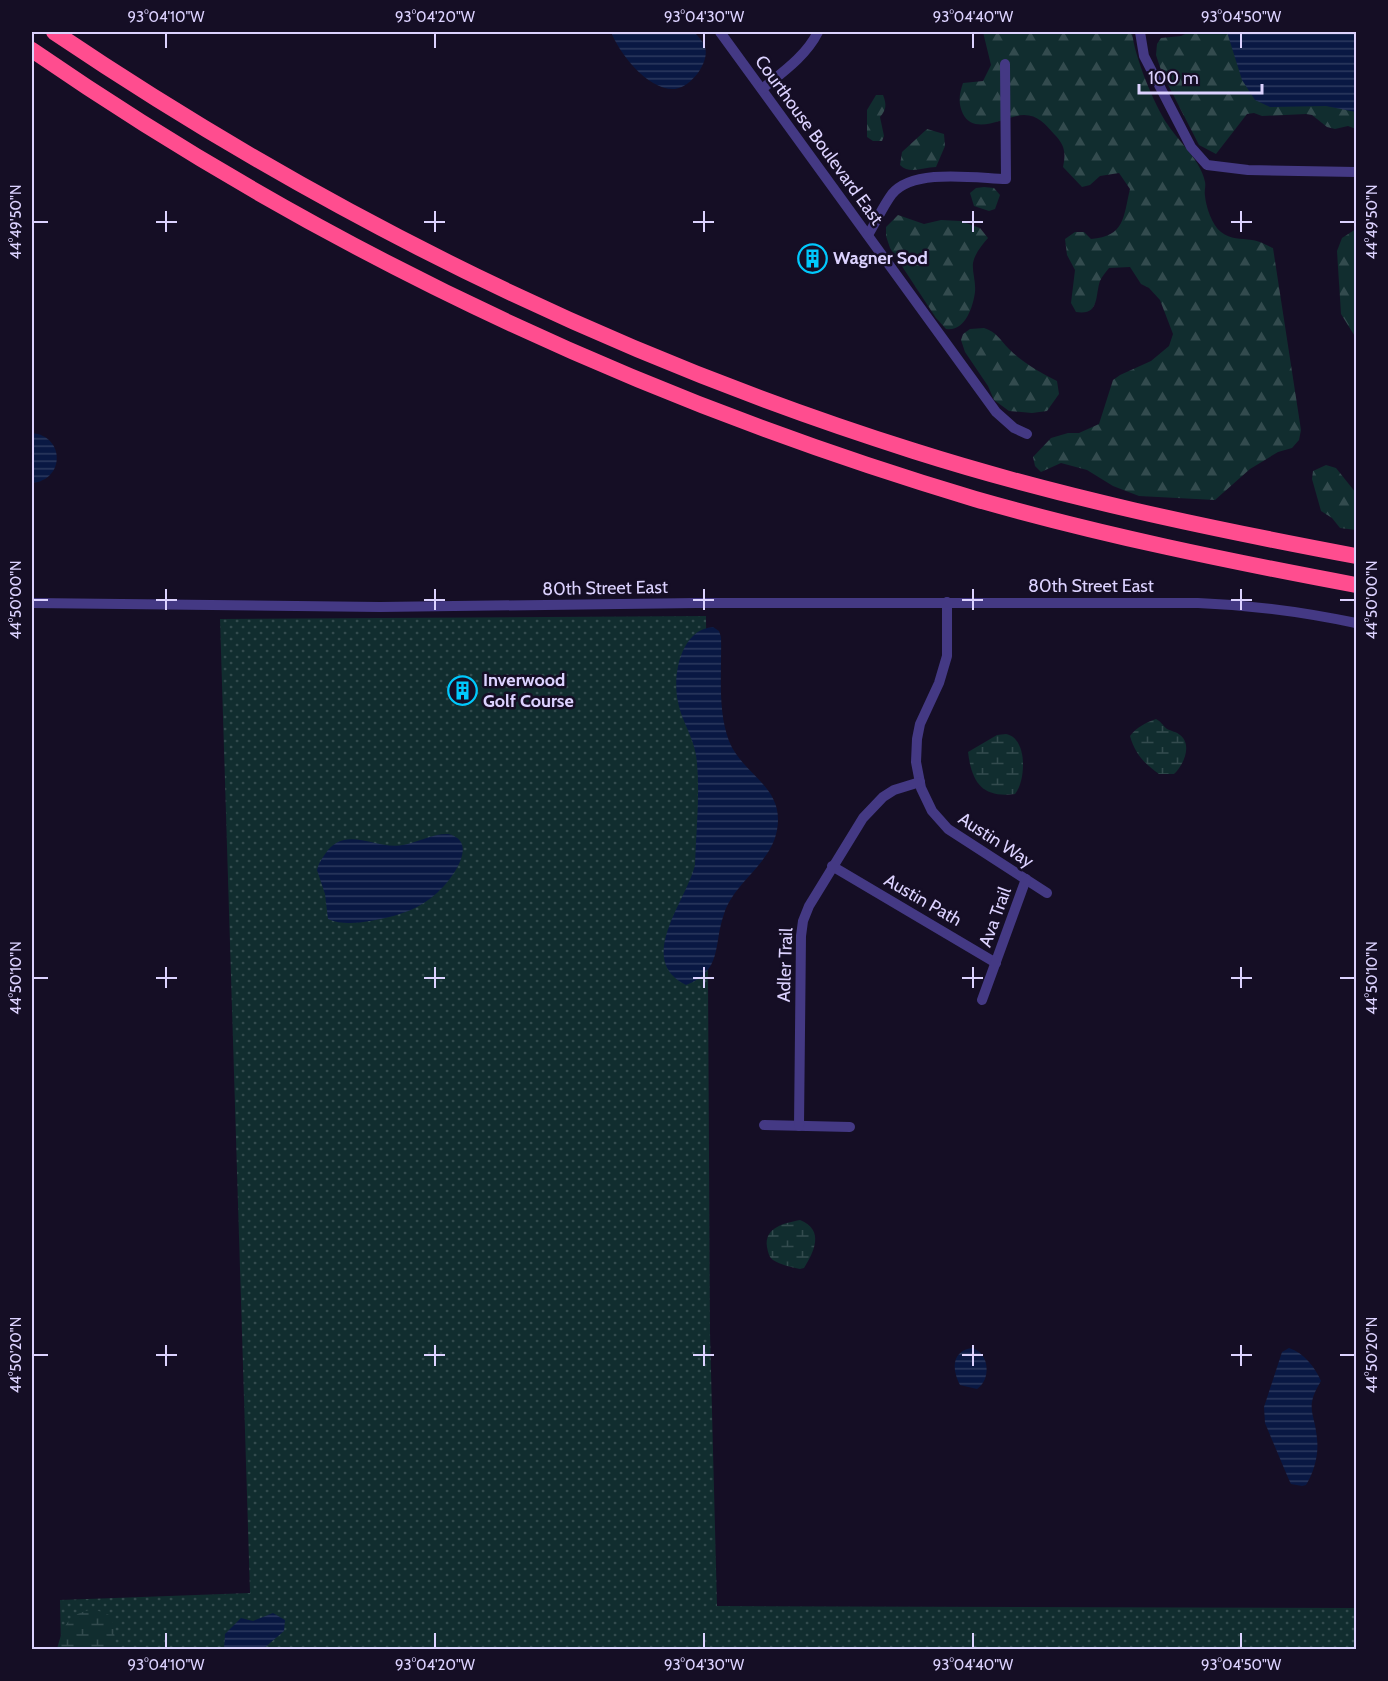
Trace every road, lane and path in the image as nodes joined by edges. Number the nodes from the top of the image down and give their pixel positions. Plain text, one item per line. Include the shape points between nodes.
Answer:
1 (54, 32) edge
2 (720, 32) edge
3 (818, 32) edge
4 (1140, 32) edge
5 (32, 50) edge
6 (1005, 64) dead end
7 (762, 89) junction
8 (1356, 172) edge
9 (868, 235) junction
10 (1027, 434) dead end
11 (1356, 556) edge
12 (1229, 561) junction
13 (1356, 585) edge
14 (1356, 595) edge
15 (32, 603) edge
16 (947, 603) junction
17 (1356, 623) edge
18 (920, 782) junction
19 (832, 866) junction
20 (1026, 879) junction
21 (1047, 893) dead end
22 (996, 963) junction
23 (982, 1000) dead end
24 (764, 1125) dead end
25 (799, 1126) junction
26 (850, 1127) dead end

1 - 11 highway via 183,117 321,197 448,264 587,329 759,398 916,452 1092,501
2 - 7 street, Courthouse Boulevard East
3 - 7 street via 794,63
4 - 8 street via 1144,56 1191,147 1207,165 1248,170
5 - 12 highway via 201,160 305,220 463,302 606,367 762,429 894,474 1039,516
6 - 9 street via 1006,179 913,179 893,193
7 - 9 street, Courthouse Boulevard East
9 - 10 street, Courthouse Boulevard East via 996,412
12 - 13 highway
12 - 14 highway
15 - 16 street, 80th Street East via 380,607
16 - 17 street, 80th Street East via 1226,604
16 - 18 street, Austin Way via 946,663 917,738
18 - 19 street, Adler Trail via 894,790 871,808
18 - 20 street, Austin Way via 932,811 948,829
19 - 22 street, Austin Path
19 - 25 street, Adler Trail via 801,928
20 - 21 street, Austin Way
20 - 22 street, Ava Trail
22 - 23 street, Ava Trail
24 - 25 street
25 - 26 street

